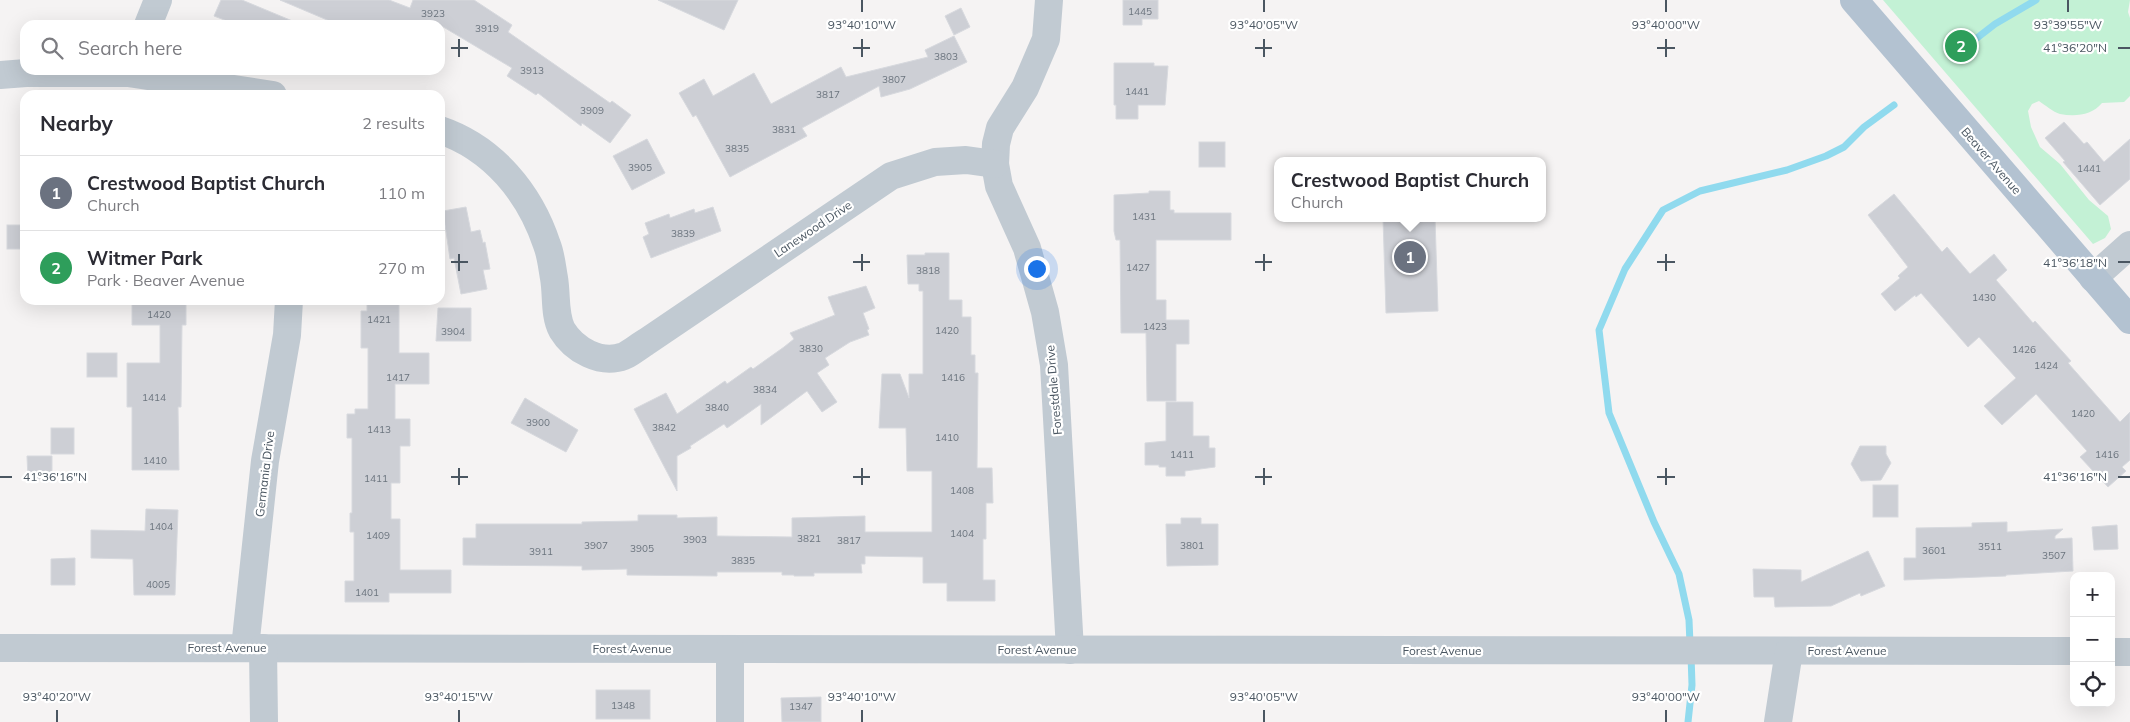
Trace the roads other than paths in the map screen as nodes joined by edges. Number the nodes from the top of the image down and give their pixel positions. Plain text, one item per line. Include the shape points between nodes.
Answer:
1 (158, 0) edge
2 (1049, 0) edge
3 (1854, 0) edge
4 (150, 20) edge
5 (20, 73) edge
6 (0, 75) edge
7 (145, 75) edge
8 (230, 90) edge
9 (445, 132) edge
10 (995, 164) junction
11 (2130, 245) edge
12 (2093, 278) junction
13 (289, 305) edge
14 (2130, 320) edge
15 (0, 648) edge
16 (254, 648) junction
17 (730, 649) junction
18 (1070, 650) junction
19 (1789, 651) junction
20 (2070, 651) edge
21 (2115, 652) edge
22 (2130, 652) edge
23 (264, 722) edge
24 (730, 722) edge
25 (1778, 722) edge

1 - 4 street
2 - 10 street, Forestdale Drive via 1046,39 1025,88 1000,128
3 - 12 main road, Beaver Avenue
5 - 6 street
7 - 8 street
9 - 10 street, Lanewood Drive via 476,148 505,171 528,200 548,245 561,328 570,342 592,356 608,358 624,356 646,342 892,176 935,162 966,160
10 - 18 street, Forestdale Drive via 999,186 1027,248 1045,312 1054,365
11 - 12 street
12 - 14 main road, Beaver Avenue
13 - 16 street, Germania Drive via 287,335 265,462
15 - 16 street, Forest Avenue
16 - 17 street, Forest Avenue
16 - 23 street, Germania Drive
17 - 18 street, Forest Avenue
17 - 24 street
18 - 19 street, Forest Avenue
19 - 20 street, Forest Avenue
19 - 25 street
21 - 22 street

